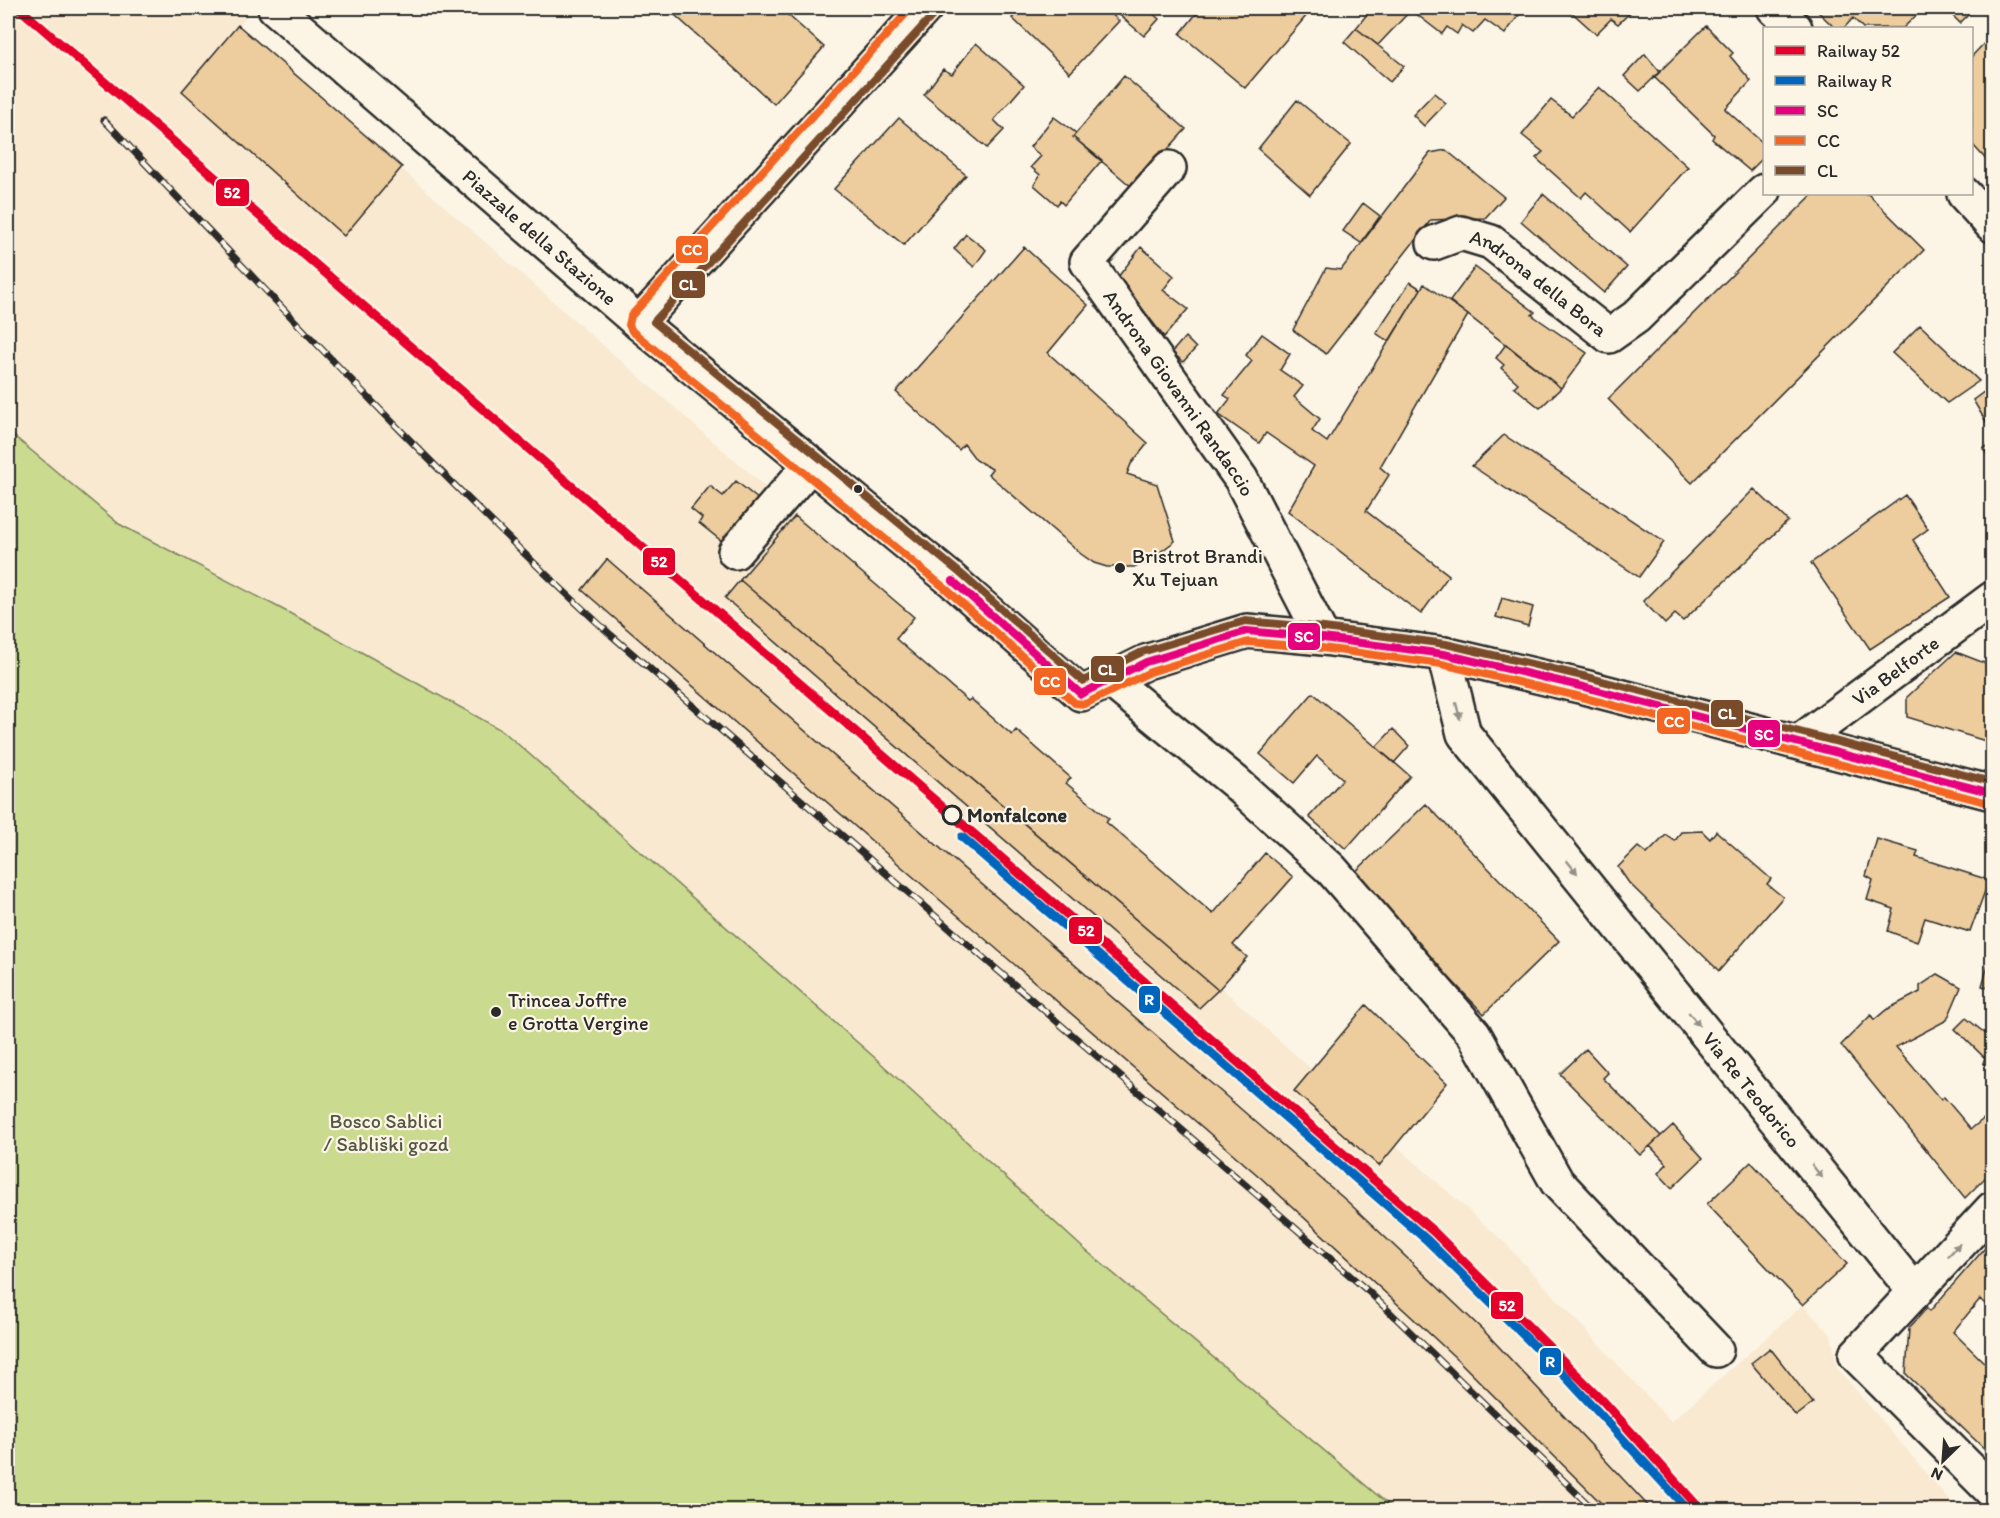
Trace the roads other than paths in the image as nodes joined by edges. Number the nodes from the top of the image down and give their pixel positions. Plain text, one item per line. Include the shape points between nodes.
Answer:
1 (275, 8) edge
2 (925, 8) edge
3 (1774, 8) edge
4 (1794, 27) edge
5 (1169, 168) dead end
6 (1763, 192) edge
7 (1965, 195) edge
8 (1992, 225) edge
9 (1434, 243) dead end
10 (639, 323) junction
11 (811, 464) junction
12 (735, 552) dead end
13 (1992, 599) edge
14 (1323, 638) junction
15 (1444, 654) junction
16 (1109, 679) junction
17 (1799, 742) junction
18 (1992, 793) edge
19 (1992, 1209) edge
20 (1915, 1292) junction
21 (1716, 1350) dead end
22 (1992, 1491) edge

1 - 10 street, Piazzale della Stazione
2 - 10 street
3 - 4 street
5 - 14 street, Androna Giovanni Randaccio via 1088,262 1241,479
6 - 9 street, Androna della Bora via 1636,316 1609,336 1491,242 1461,233
7 - 8 street
10 - 11 street, Piazzale della Stazione
11 - 12 street
11 - 16 street, Piazzale della Stazione via 953,581 1081,694
13 - 17 street, Via Belforte
14 - 15 street
14 - 16 street via 1247,631 1146,662
15 - 17 street
15 -> 20 street, Via Re Teodorico via 1464,734
16 - 21 street via 1235,782 1331,869 1474,1034 1557,1182
17 - 18 street
20 -> 19 street
20 - 22 street via 1856,1355

